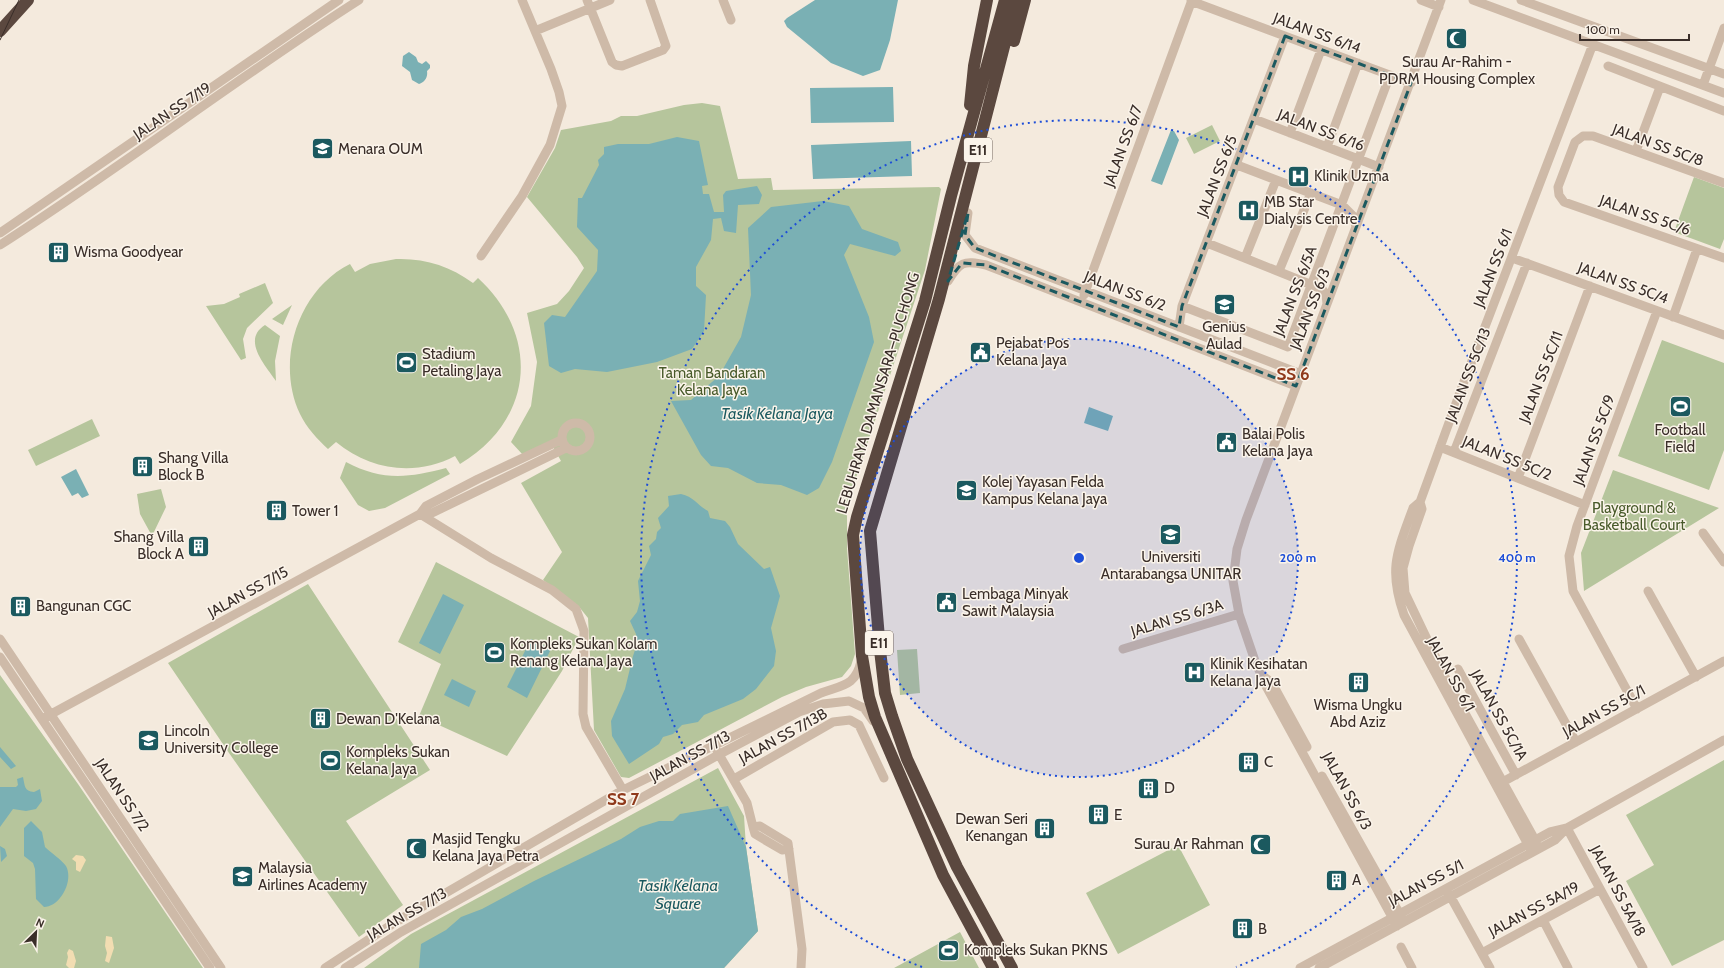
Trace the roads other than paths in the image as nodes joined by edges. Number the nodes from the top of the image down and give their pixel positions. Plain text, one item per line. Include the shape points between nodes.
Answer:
1 (28, 0) edge
2 (339, 0) edge
3 (359, 0) edge
4 (522, 0) edge
5 (610, 0) edge
6 (650, 0) edge
7 (723, 0) edge
8 (986, 0) edge
9 (999, 0) edge
10 (1005, 0) edge
11 (1016, 0) edge
12 (1025, 0) edge
13 (1421, 0) edge
14 (1473, 0) edge
15 (1521, 0) edge
16 (1192, 1) edge
17 (588, 4) edge
18 (1440, 4) edge
19 (731, 20) dead end
20 (1724, 28) edge
21 (0, 31) edge
22 (535, 31) junction
23 (1285, 36) junction
24 (1593, 44) junction
25 (1321, 50) junction
26 (1358, 63) junction
27 (1608, 66) dead end
28 (1709, 68) junction
29 (1724, 74) edge
30 (1390, 75) junction
31 (1411, 83) junction
32 (1702, 85) junction
33 (1660, 87) junction
34 (1724, 93) edge
35 (978, 96) junction
36 (1724, 111) edge
37 (1254, 119) junction
38 (1290, 133) junction
39 (1327, 147) junction
40 (964, 148) junction
41 (1636, 151) junction
42 (1360, 159) junction
43 (1237, 165) junction
44 (1379, 166) junction
45 (1276, 180) junction
46 (1724, 182) edge
47 (1311, 193) junction
48 (1559, 195) joint
49 (1342, 205) junction
50 (968, 213) junction
51 (1356, 227) junction
52 (0, 233) edge
53 (1207, 243) junction
54 (0, 245) edge
55 (1698, 248) junction
56 (481, 256) dead end
57 (1244, 258) junction
58 (1512, 258) junction
59 (1724, 258) edge
60 (1527, 263) junction
61 (1279, 271) junction
62 (948, 281) junction
63 (1313, 285) junction
64 (1590, 286) junction
65 (1085, 291) junction
66 (940, 299) junction
67 (1081, 302) junction
68 (1327, 304) junction
69 (1182, 306) junction
70 (1657, 311) junction
71 (1673, 317) junction
72 (1179, 327) junction
73 (1724, 335) edge
74 (1301, 374) junction
75 (1296, 386) junction
76 (1440, 447) junction
77 (1454, 452) junction
78 (1518, 478) junction
79 (481, 483) junction
80 (1585, 505) junction
81 (420, 514) junction
82 (1704, 533) dead end
83 (1724, 562) edge
84 (1648, 591) dead end
85 (1240, 614) junction
86 (0, 638) edge
87 (1519, 639) dead end
88 (1123, 649) dead end
89 (862, 656) junction
90 (0, 657) edge
91 (1724, 661) edge
92 (1458, 669) dead end
93 (1696, 677) junction
94 (1637, 709) junction
95 (51, 714) junction
96 (42, 719) junction
97 (1724, 740) edge
98 (1576, 742) junction
99 (712, 746) junction
100 (889, 753) junction
101 (720, 754) junction
102 (1516, 775) junction
103 (884, 778) dead end
104 (734, 779) junction
105 (1500, 784) junction
106 (623, 790) junction
107 (1567, 828) junction
108 (1534, 846) junction
109 (1600, 889) junction
110 (1448, 892) junction
111 (1385, 896) junction
112 (1421, 902) junction
113 (1398, 920) junction
114 (1543, 920) junction
115 (1378, 926) junction
116 (1401, 947) dead end
117 (1482, 953) junction
118 (341, 957) junction
119 (348, 966) edge
120 (210, 968) edge
121 (221, 968) edge
122 (325, 968) edge
123 (801, 968) edge
124 (994, 968) edge
125 (1012, 968) edge
126 (1300, 968) edge
127 (1319, 968) edge
128 (1412, 968) edge
129 (1490, 968) edge
130 (1568, 968) edge
131 (1643, 968) edge

1 - 21 highway
2 - 52 street, JALAN SS 7/19
3 - 54 street, JALAN SS 7/19 via 301,37
4 - 22 street
5 - 17 street
6 - 17 street via 666,46 663,50 622,66 616,66 612,62
7 - 19 street
8 - 40 highway via 974,66
9 - 35 highway
10 - 35 highway, LEBUHRAYA DAMANSARA–PUCHONG / E11
11 - 66 highway, LEBUHRAYA DAMANSARA–PUCHONG / E11
12 - 50 highway
13 - 18 street
14 - 24 street
15 - 28 street
16 - 23 street, JALAN SS 6/14
16 - 65 street, JALAN SS 6/7
17 - 22 street
18 - 31 street, JALAN SS 6/3
20 - 28 street
22 - 56 street via 562,106 550,145 522,196
23 - 25 street, JALAN SS 6/14
23 - 37 street, JALAN SS 6/5
24 - 32 street
24 - 58 street, JALAN SS 6/1
25 - 26 street, JALAN SS 6/14
25 - 38 street
26 - 30 street, JALAN SS 6/14
26 - 39 street
27 - 33 street
28 - 29 street
28 - 32 street
30 - 31 street, JALAN SS 6/14
30 - 42 street, JALAN SS 6/5A
31 - 44 street, JALAN SS 6/3
32 - 34 street
33 - 36 street
33 - 41 street
35 - 40 highway, LEBUHRAYA DAMANSARA–PUCHONG / E11
37 - 38 street, JALAN SS 6/16
37 - 43 street, JALAN SS 6/5
38 - 39 street, JALAN SS 6/16
39 - 42 street, JALAN SS 6/16
40 - 89 highway, LEBUHRAYA DAMANSARA–PUCHONG / E11 via 924,301 853,535
41 - 46 street, JALAN SS 5C/8
41 - 48 street, JALAN SS 5C/8 via 1593,136 1583,136 1575,142 1566,164 1558,187
42 - 44 street, JALAN SS 6/16
42 - 49 street, JALAN SS 6/5A
43 - 45 street
43 - 53 street, JALAN SS 6/5
44 - 51 street, JALAN SS 6/3
45 - 47 street
45 - 57 street
47 - 49 street
47 - 61 street
48 - 55 street, JALAN SS 5C/6 via 1564,202
49 - 51 street via 1354,218
49 - 63 street, JALAN SS 6/5A
50 - 62 highway
50 - 65 street, JALAN SS 6/2 via 965,235 975,248
51 - 68 street, JALAN SS 6/3
53 - 57 street
53 - 69 street, JALAN SS 6/5
55 - 59 street, JALAN SS 5C/6
55 - 71 street
57 - 61 street
58 - 60 street, JALAN SS 5C/4
58 - 76 street, JALAN SS 6/1
60 - 64 street, JALAN SS 5C/4
60 - 77 street, JALAN SS 5C/13
61 - 63 street
62 - 66 highway
62 - 67 street, JALAN SS 6/2 via 962,263 974,262
63 - 68 street via 1326,294
63 - 69 street, JALAN SS 6/5A via 1288,347
64 - 70 street, JALAN SS 5C/4
64 - 78 street, JALAN SS 5C/11
65 - 67 street, JALAN SS 6/7
65 - 72 street, JALAN SS 6/2
66 - 125 highway, LEBUHRAYA DAMANSARA–PUCHONG / E11 via 870,527 880,650 885,693 907,759 957,868
67 - 75 street, JALAN SS 6/2
68 - 74 street, JALAN SS 6/3
69 - 72 street, JALAN SS 6/5
70 - 71 street, JALAN SS 5C/4
70 - 80 street, JALAN SS 5C/9
71 - 73 street, JALAN SS 5C/4
72 - 74 street, JALAN SS 6/2
74 - 75 street, JALAN SS 6/3
75 - 85 street, JALAN SS 6/3 via 1237,548 1233,581
76 - 77 street, JALAN SS 5C/2
76 - 105 street, JALAN SS 6/1 via 1420,502 1422,509 1408,546 1403,568 1405,593
77 - 78 street, JALAN SS 5C/2
78 - 80 street, JALAN SS 5C/2
79 - 79 street via 564,444 547,447
79 - 81 street via 432,513
79 - 81 street, JALAN SS 7/15 via 465,486 426,506
80 - 94 street, JALAN SS 5C/9 via 1568,556 1573,591
81 - 95 street, JALAN SS 7/15
81 - 106 street via 491,558 552,590 576,609 584,631 583,714 586,727
82 - 83 street
84 - 93 street
85 - 88 street, JALAN SS 6/3A
85 - 111 street, JALAN SS 6/3 via 1255,661 1263,676 1272,683
86 - 95 street, JALAN SS 7/2
87 - 98 street
89 - 99 street, JALAN SS 7/13 via 857,677 852,681 821,693
89 - 100 highway, LEBUHRAYA DAMANSARA–PUCHONG / E11 via 870,697
90 - 96 street, JALAN SS 7/2
91 - 93 street, JALAN SS 5C/1
92 - 102 street, JALAN SS 5C/1A
93 - 94 street, JALAN SS 5C/1
94 - 98 street, JALAN SS 5C/1
95 - 96 street, JALAN SS 7/15
95 - 121 street, JALAN SS 7/2
96 - 120 street, JALAN SS 7/2
97 - 107 street, JALAN SS 5/1
98 - 102 street, JALAN SS 5C/1
99 - 101 street
99 - 106 street, JALAN SS 7/13
100 - 101 street, JALAN SS 7/13 via 864,708 854,702 844,701 823,704 799,712
100 - 124 highway, LEBUHRAYA DAMANSARA–PUCHONG / E11 via 943,875
101 - 104 street
101 - 119 street, JALAN SS 7/13 via 401,932
102 - 105 street, JALAN SS 5C/1
103 - 104 street, JALAN SS 7/13B via 859,725 850,720 833,722
104 - 123 street via 747,803 755,834 782,850 789,849 802,949
105 - 108 street, JALAN SS 6/1
106 - 118 street, JALAN SS 7/13 via 473,876
107 - 108 street, JALAN SS 5/1 via 1556,840
107 - 109 street, JALAN SS 5A/18
108 - 110 street, JALAN SS 5/1
109 - 114 street, JALAN SS 5A/19
109 - 131 street, JALAN SS 5A/18
110 - 112 street, JALAN SS 5/1
110 - 113 street, JALAN SS 5/1
110 - 117 street
111 - 112 street via 1409,905
111 - 113 street, JALAN SS 6/3
111 - 115 street via 1385,916
112 - 113 street, JALAN SS 5/1
113 - 115 street, JALAN SS 5/1
113 - 127 street, JALAN SS 5/1
114 - 117 street, JALAN SS 5A/19
114 - 130 street
115 - 126 street, JALAN SS 5/1
116 - 128 street
117 - 129 street
118 - 119 street
118 - 122 street, JALAN SS 7/13

